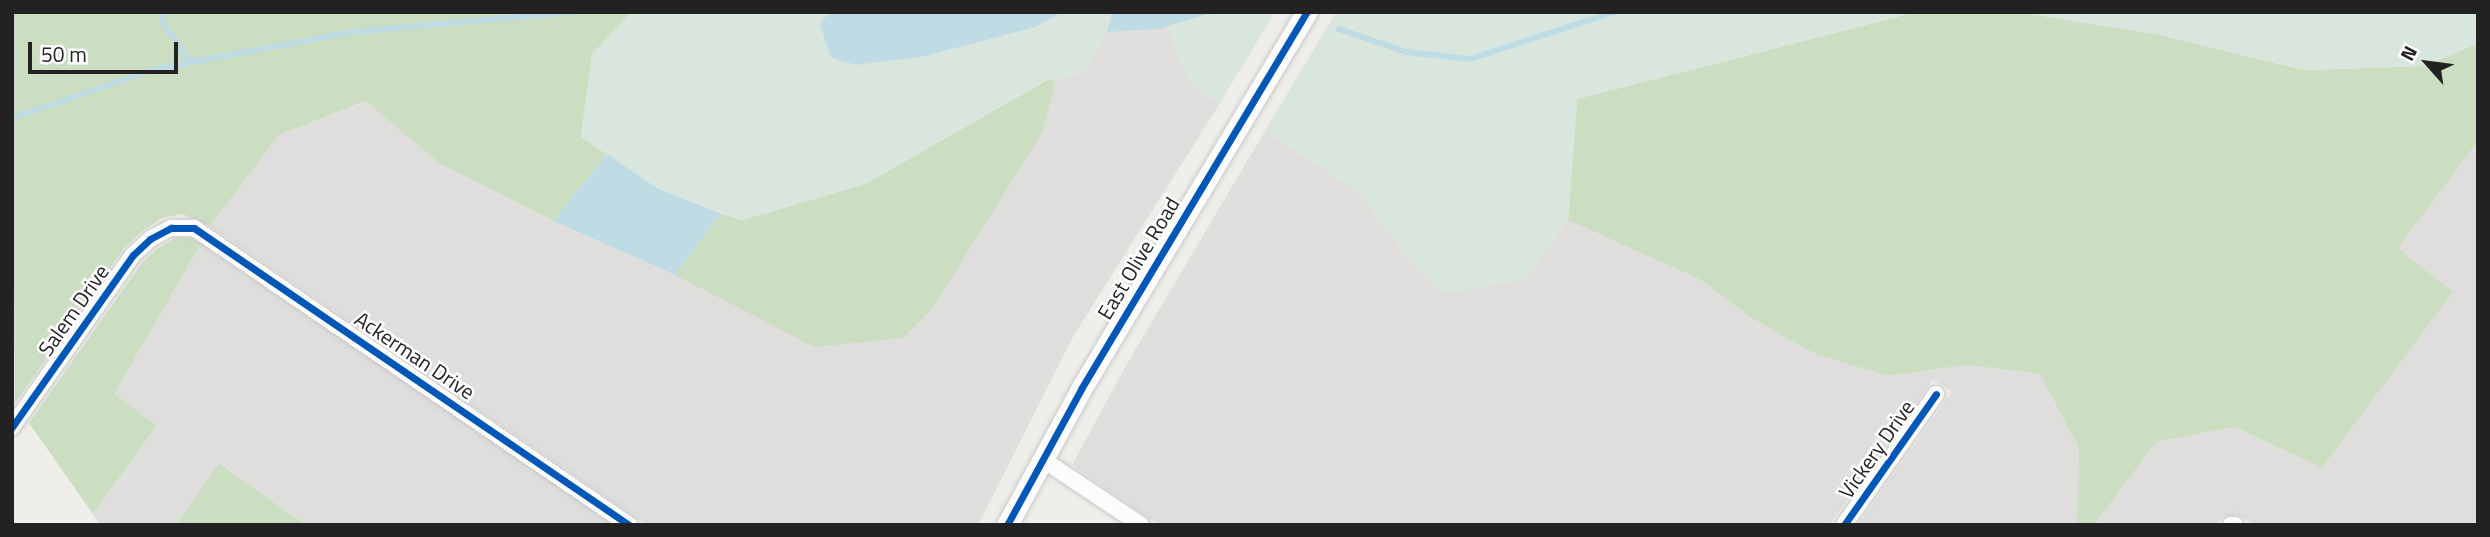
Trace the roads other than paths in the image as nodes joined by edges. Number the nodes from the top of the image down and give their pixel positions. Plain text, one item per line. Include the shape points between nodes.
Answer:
1 (1307, 12) edge
2 (176, 227) joint
3 (1936, 394) dead end
4 (12, 427) edge
5 (1042, 459) junction
6 (629, 525) edge
7 (1007, 525) edge
8 (1141, 525) edge
9 (1844, 525) edge

1 - 5 street, East Olive Road
2 - 4 street, Salem Drive via 150,239 133,255
2 - 6 street, Ackerman Drive via 194,228 227,247
3 - 9 street, Vickery Drive
5 - 7 street, East Olive Road
5 - 8 street

